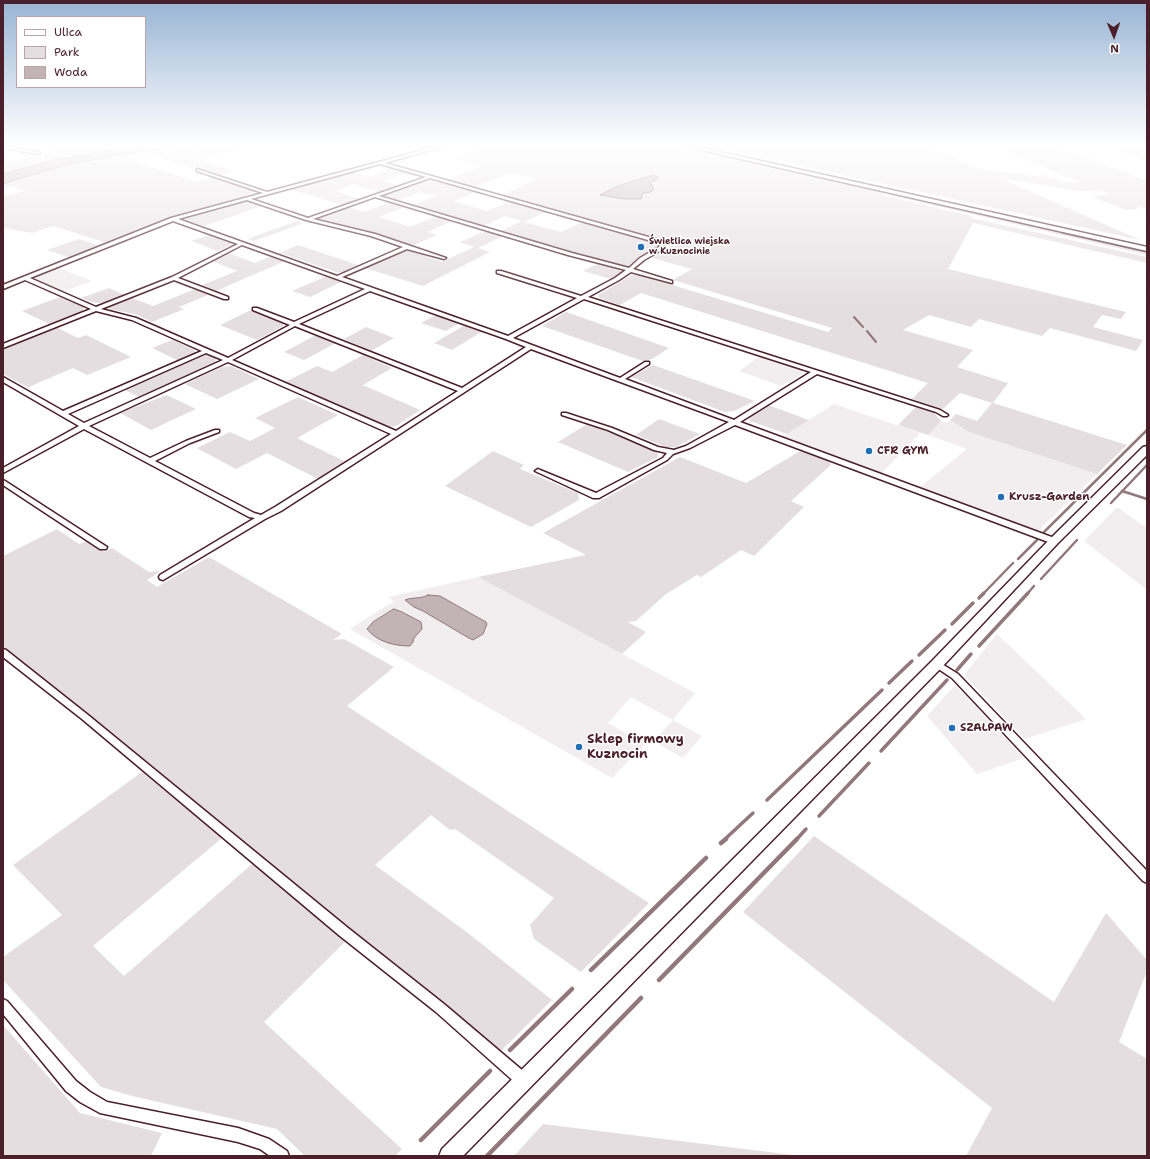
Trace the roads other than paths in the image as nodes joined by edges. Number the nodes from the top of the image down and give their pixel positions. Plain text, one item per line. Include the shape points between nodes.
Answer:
1 (242, 200) edge
2 (249, 200) edge
3 (363, 200) edge
4 (389, 200) edge
5 (512, 200) edge
6 (928, 200) edge
7 (173, 219) junction
8 (308, 219) junction
9 (243, 243) junction
10 (407, 247) junction
11 (1147, 249) edge
12 (444, 258) dead end
13 (630, 270) junction
14 (499, 272) dead end
15 (338, 277) junction
16 (25, 278) junction
17 (174, 278) junction
18 (670, 282) dead end
19 (3, 287) edge
20 (369, 288) junction
21 (582, 297) junction
22 (226, 298) dead end
23 (96, 309) junction
24 (255, 309) dead end
25 (295, 324) junction
26 (508, 338) junction
27 (3, 346) edge
28 (531, 346) junction
29 (206, 351) junction
30 (228, 360) junction
31 (648, 363) dead end
32 (816, 372) junction
33 (3, 379) edge
34 (620, 380) junction
35 (462, 390) junction
36 (63, 414) junction
37 (564, 414) dead end
38 (945, 415) dead end
39 (735, 422) junction
40 (84, 426) junction
41 (217, 431) dead end
42 (396, 434) junction
43 (1147, 449) edge
44 (671, 452) junction
45 (149, 461) junction
46 (3, 471) edge
47 (538, 471) dead end
48 (3, 482) edge
49 (262, 517) junction
50 (1054, 541) junction
51 (102, 547) dead end
52 (163, 577) dead end
53 (3, 652) edge
54 (937, 664) junction
55 (1147, 878) edge
56 (3, 1005) edge
57 (524, 1082) junction
58 (282, 1156) edge
59 (449, 1156) edge

1 - 7 street
2 - 8 street
3 - 8 street
4 - 13 street
5 - 13 street via 662,244
6 - 11 main road
7 - 9 street
7 - 16 street
8 - 10 street via 373,235
9 - 15 street
9 - 17 street
10 - 12 street
10 - 15 street
13 - 18 street
13 - 21 street
14 - 21 street
15 - 20 street
16 - 19 street
16 - 23 street
17 - 22 street
17 - 23 street
20 - 25 street
20 - 26 street
21 - 26 street
21 - 32 street
23 - 27 street
23 - 29 street via 134,319
24 - 25 street
25 - 30 street
25 - 35 street
26 - 28 street
28 - 34 street
28 - 35 street
29 - 30 street
29 - 36 street
30 - 40 street
30 - 42 street
31 - 34 street
32 - 38 street
32 - 39 street
33 - 36 street
34 - 39 street
35 - 42 street
36 - 40 street
37 - 44 street via 610,429 656,449
39 - 44 street via 688,447
39 - 50 street
40 - 45 street
40 - 46 street
41 - 45 street
42 - 49 street
43 - 50 street
44 - 47 street via 665,459 596,496
45 - 49 street via 252,515
48 - 51 street
49 - 52 street
50 - 54 street
53 - 57 street via 440,1008
54 - 55 street via 955,676
54 - 57 street
56 - 58 street via 71,1086 105,1108 238,1135 264,1144
57 - 59 street

